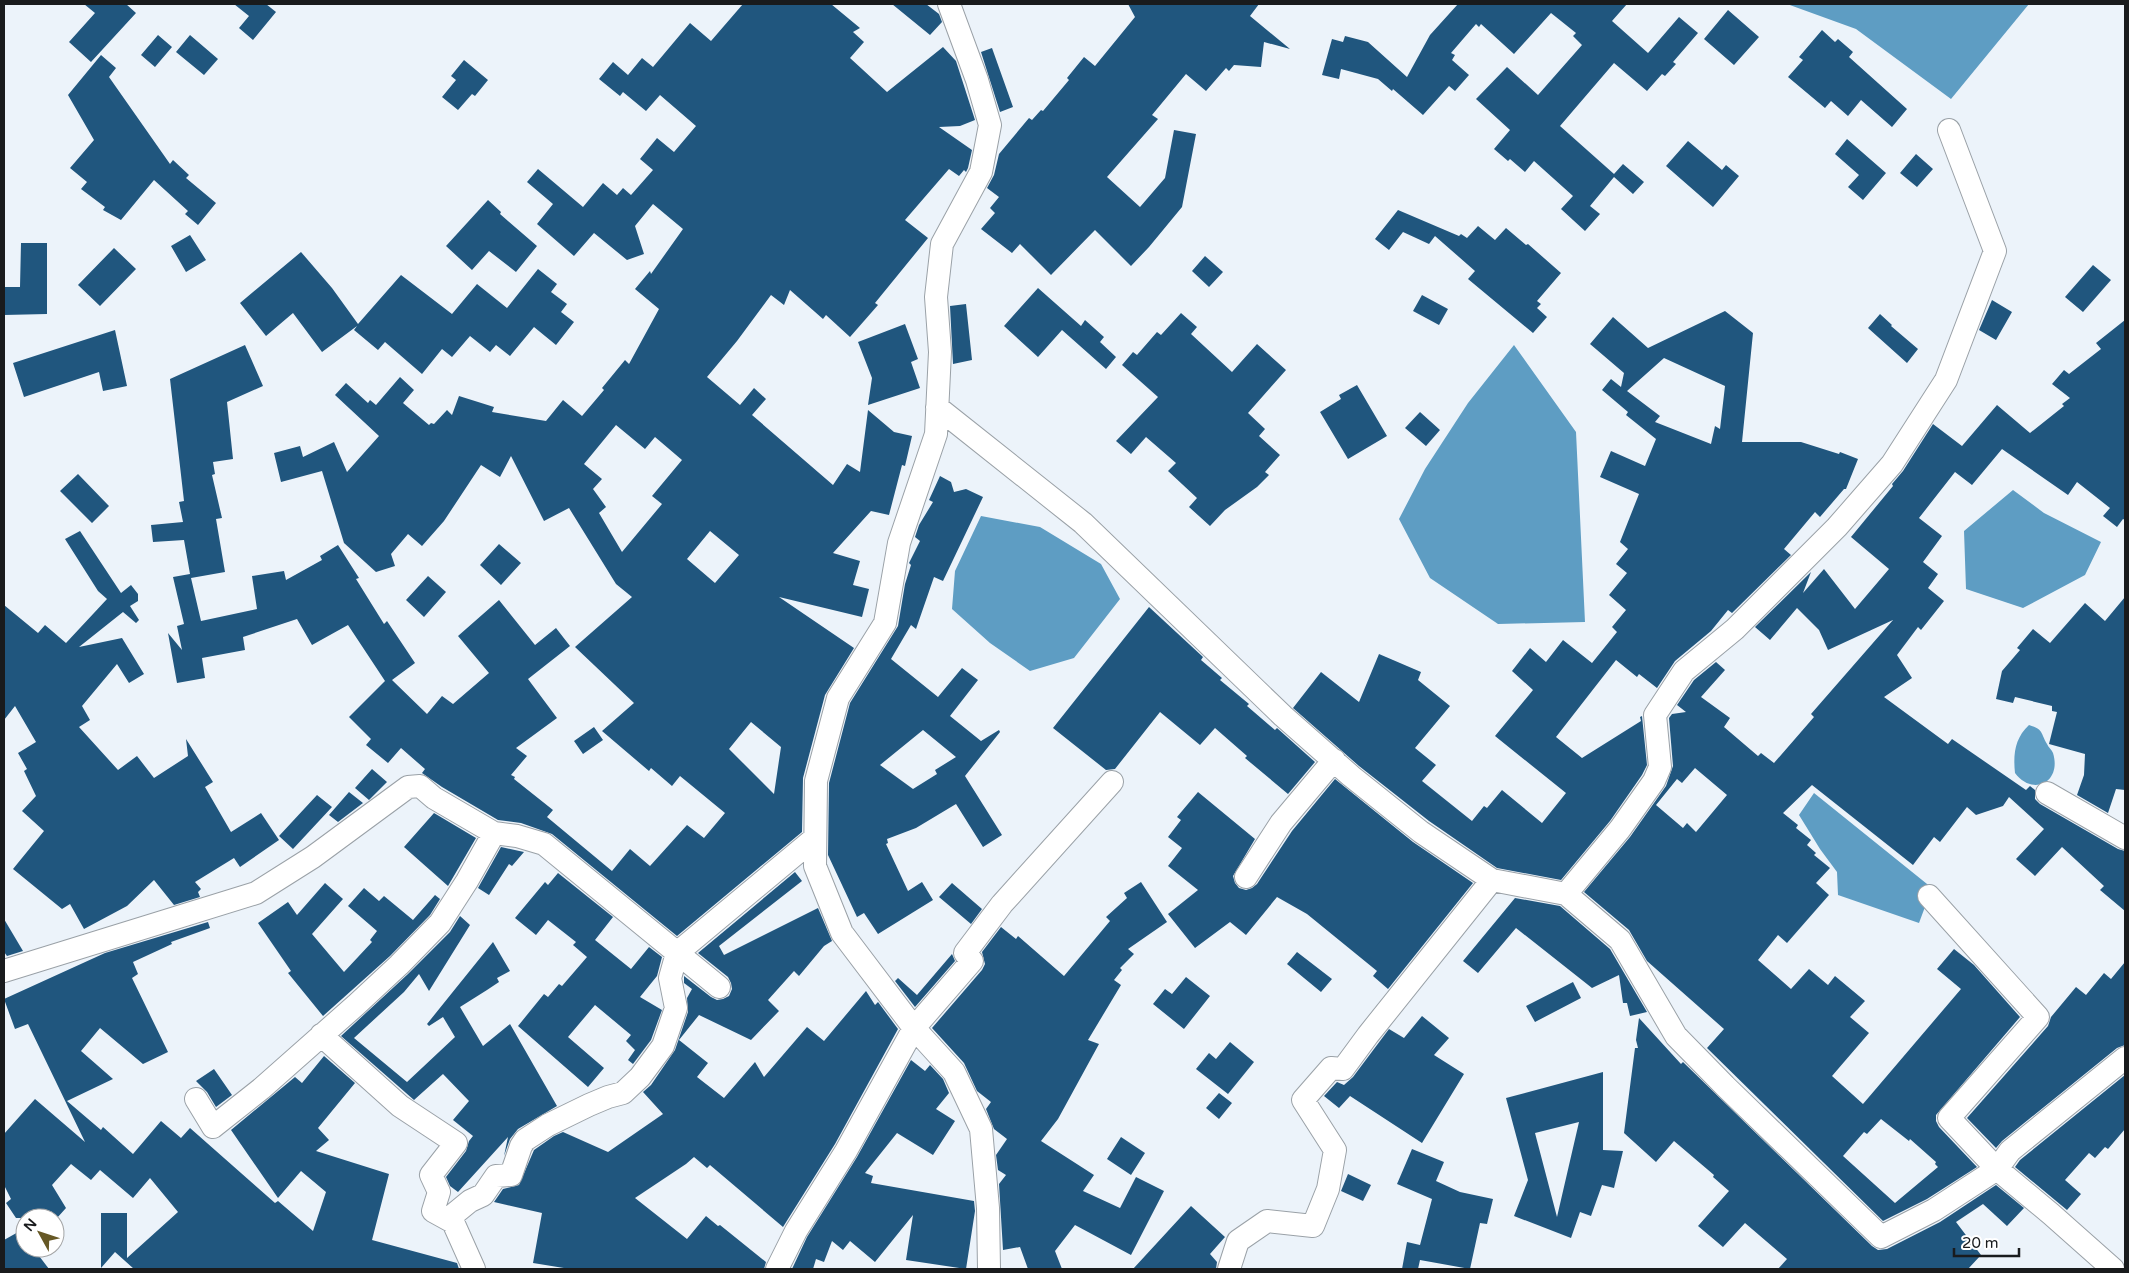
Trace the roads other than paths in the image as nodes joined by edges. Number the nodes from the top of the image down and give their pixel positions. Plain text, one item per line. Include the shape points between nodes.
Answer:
1 (949, 4) edge
2 (1949, 130) dead end
3 (938, 407) junction
4 (1334, 760) junction
5 (1112, 782) dead end
6 (2047, 793) dead end
7 (494, 833) junction
8 (815, 838) junction
9 (2125, 838) edge
10 (1246, 877) dead end
11 (1492, 880) junction
12 (1566, 894) junction
13 (1929, 896) dead end
14 (677, 953) junction
15 (4, 971) edge
16 (719, 987) dead end
17 (914, 1028) junction
18 (321, 1035) junction
19 (2125, 1058) edge
20 (196, 1099) dead end
21 (1997, 1169) junction
22 (448, 1219) junction
23 (474, 1269) edge
24 (777, 1269) edge
25 (989, 1269) edge
26 (1229, 1269) edge
27 (2113, 1269) edge

1 - 3 street via 990,126 981,172 942,244 936,297 940,352
2 - 12 street via 1995,251 1946,380 1892,464 1837,528 1735,629 1684,671 1655,715 1660,767 1654,781 1620,829
3 - 4 street via 1083,523 1283,716
3 - 8 street via 936,434 898,543 885,623 838,698 816,781
4 - 10 street via 1281,824
4 - 11 street via 1420,832
5 - 17 street via 1002,904 965,953 972,961
6 - 9 street
7 - 14 street via 544,844
7 - 15 street via 434,798 420,786 408,787 313,857 256,893
7 - 18 street via 440,923
8 - 14 street
8 - 17 street via 815,866 842,933
11 - 12 street
11 - 26 street via 1343,1069 1330,1068 1303,1100 1335,1150 1328,1189 1313,1226 1267,1221 1238,1241
12 - 21 street via 1620,940 1676,1036 1881,1237 1934,1210
13 - 21 street via 2038,1017 1949,1118
14 - 16 street
14 - 22 street via 670,978 676,1008 668,1035 634,1085 624,1093 608,1096 548,1125 525,1140 511,1176 496,1176 482,1195
17 - 24 street
17 - 25 street via 954,1072 980,1129 988,1208
18 - 20 street via 261,1089 213,1126
18 - 22 street via 400,1106 456,1143 431,1175 438,1192 433,1211
19 - 21 street via 2010,1151
21 - 27 street
22 - 23 street via 453,1222

